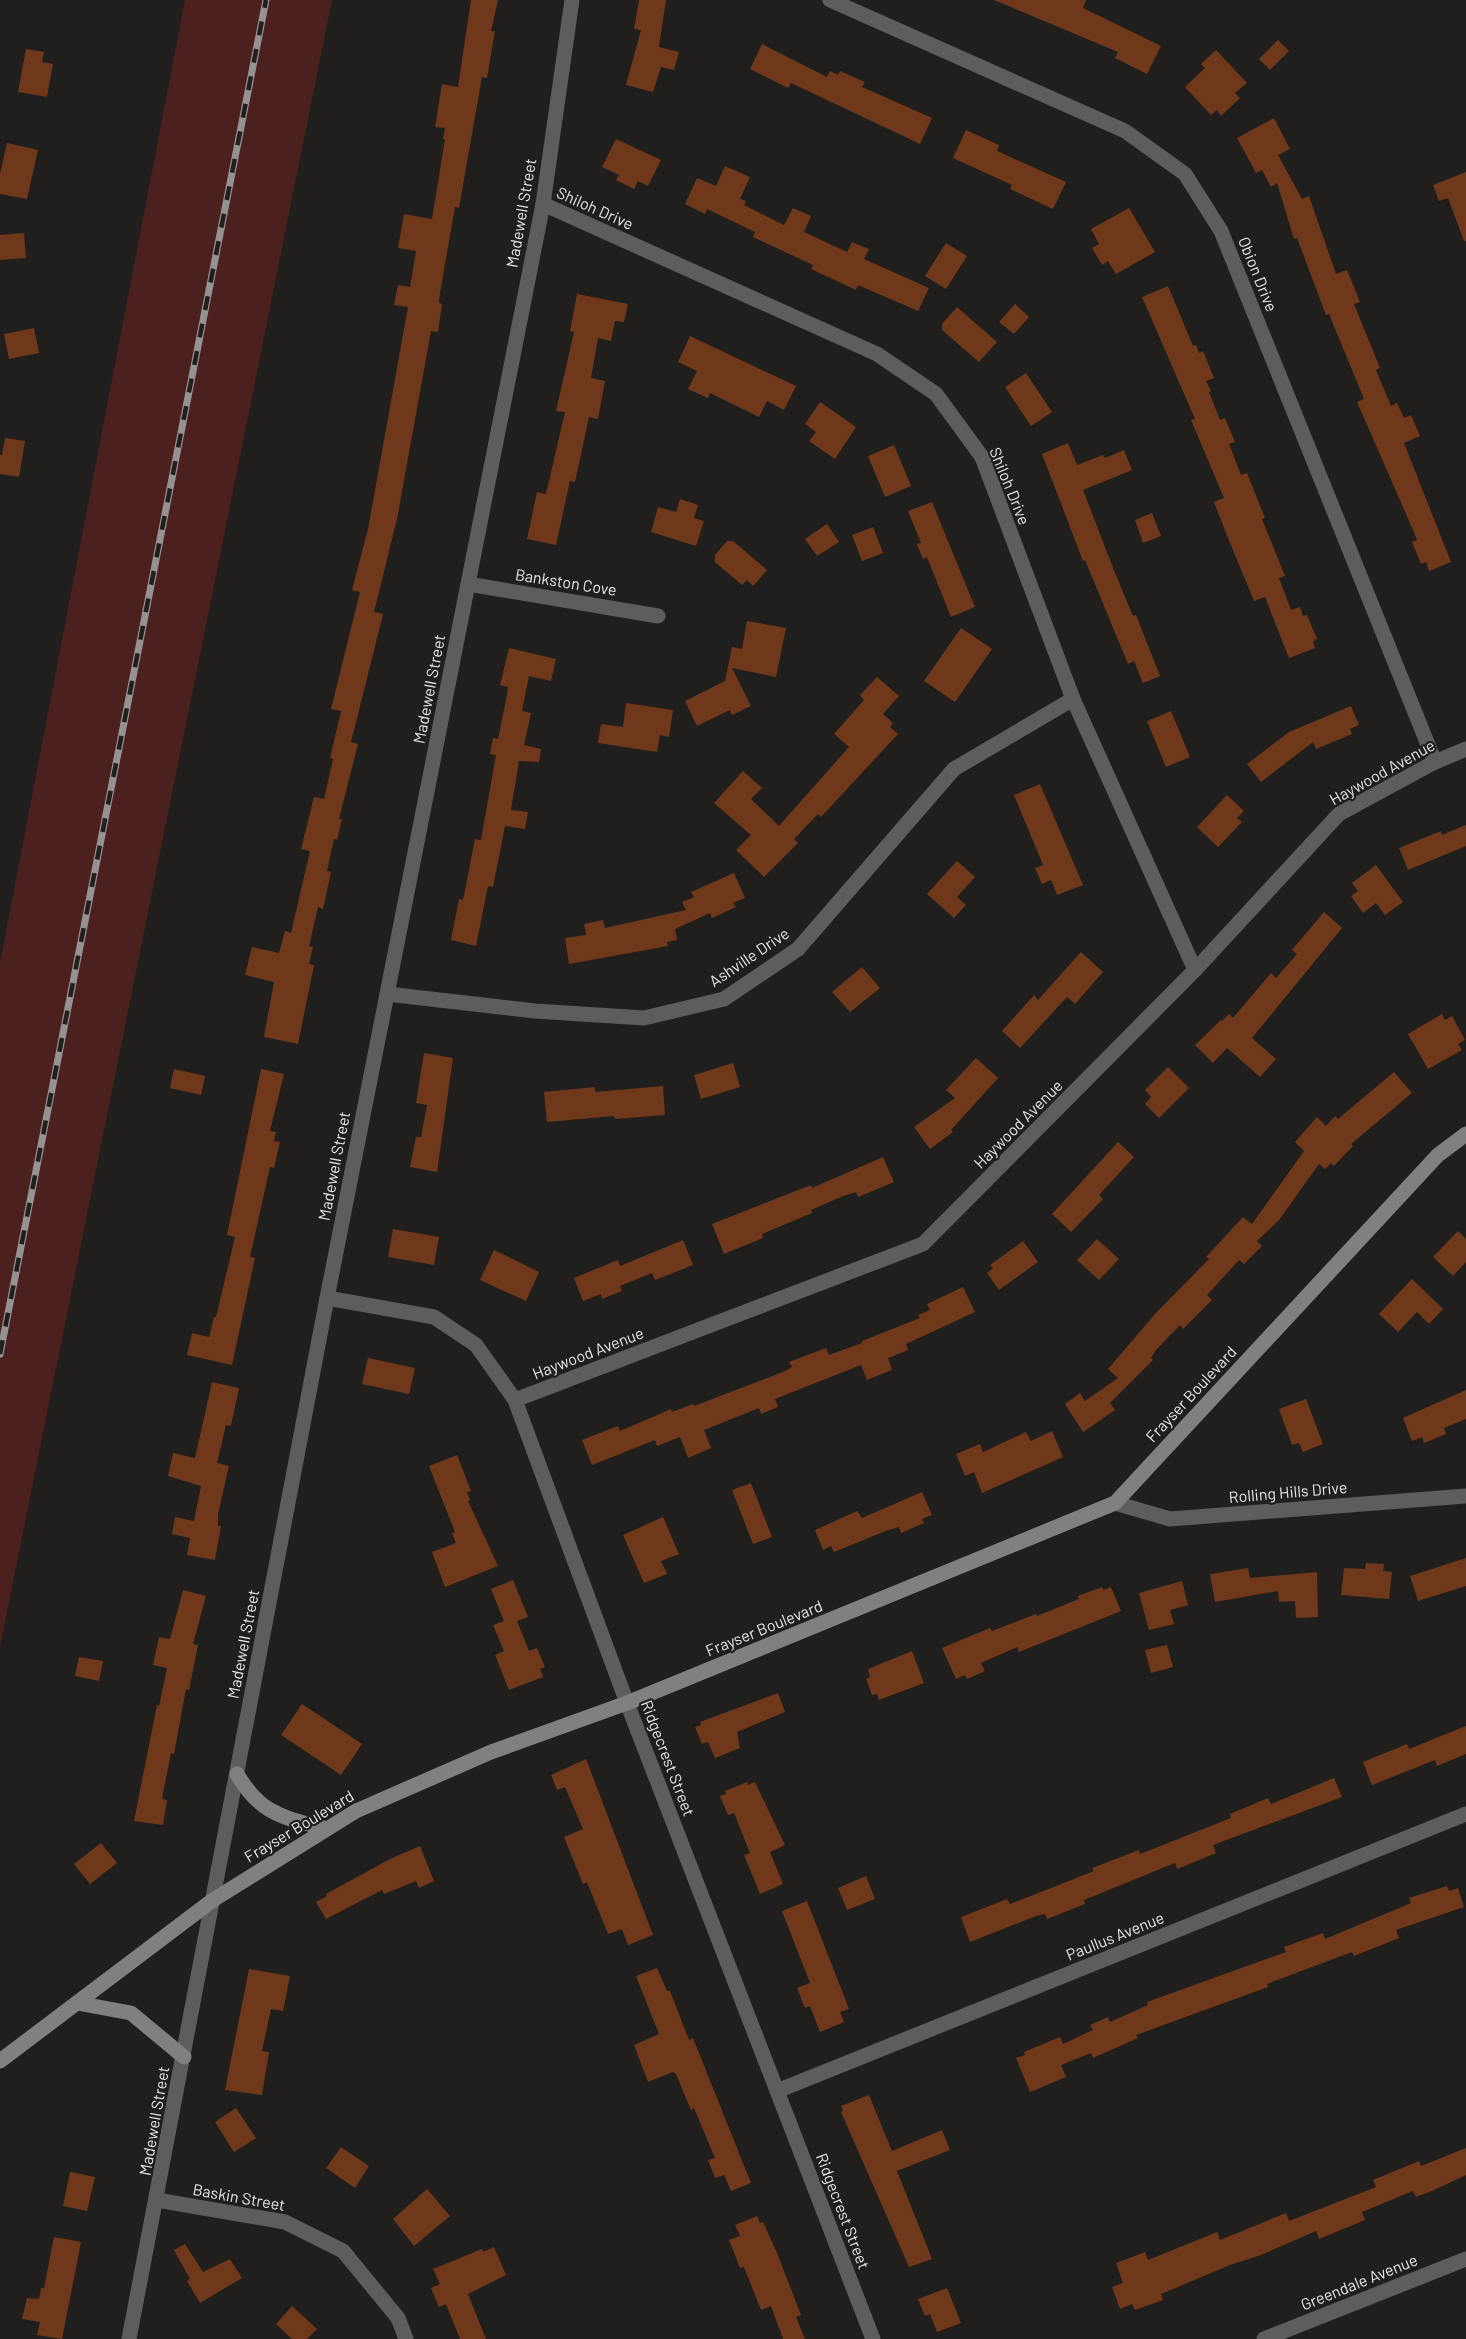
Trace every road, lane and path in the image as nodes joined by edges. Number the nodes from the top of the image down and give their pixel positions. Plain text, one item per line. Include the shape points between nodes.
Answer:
1 (572, 0) edge
2 (830, 0) edge
3 (543, 204) junction
4 (468, 584) junction
5 (658, 616) dead end
6 (1073, 699) junction
7 (1466, 749) edge
8 (1435, 762) junction
9 (1195, 970) junction
10 (387, 994) junction
11 (1466, 1134) edge
12 (327, 1298) junction
13 (515, 1400) junction
14 (1466, 1496) edge
15 (1115, 1503) junction
16 (627, 1703) junction
17 (237, 1774) junction
18 (1466, 1814) edge
19 (326, 1829) junction
20 (213, 1900) junction
21 (77, 2003) junction
22 (184, 2057) junction
23 (0, 2061) edge
24 (777, 2091) junction
25 (157, 2200) junction
26 (1466, 2259) edge
27 (129, 2339) edge
28 (406, 2339) edge
29 (873, 2339) edge
30 (1264, 2339) edge

1 - 3 street, Madewell Street
2 - 8 street, Obion Drive via 1125,131 1185,174 1221,231
3 - 4 street, Madewell Street
3 - 6 street, Shiloh Drive via 877,354 936,394 982,457
4 - 5 street, Bankston Cove
4 - 10 street, Madewell Street
6 - 9 street, Shiloh Drive
6 - 10 street, Ashville Drive via 954,769 798,949 724,999 644,1018 535,1011
7 - 8 street, Haywood Avenue
8 - 9 street, Haywood Avenue via 1339,814
9 - 13 street, Haywood Avenue via 923,1244
10 - 12 street, Madewell Street
11 - 15 main road, Frayser Boulevard via 1438,1155
12 - 13 street, Ridgecrest Street via 434,1317 476,1345
12 - 17 street, Madewell Street
13 - 16 street, Ridgecrest Street
14 - 15 street, Rolling Hills Drive via 1170,1519
15 - 16 main road, Frayser Boulevard
16 - 19 main road, Frayser Boulevard via 491,1752 356,1811
16 - 24 street, Ridgecrest Street
17 - 19 main road via 249,1795 263,1807
17 - 20 street, Madewell Street
18 - 24 street, Paullus Avenue
19 - 20 main road, Frayser Boulevard
20 - 21 main road, Frayser Boulevard
20 - 22 street, Madewell Street
21 - 22 main road via 132,2013
21 - 23 main road, Frayser Boulevard
22 - 25 street, Madewell Street
24 - 29 street, Ridgecrest Street
25 - 27 street, Madewell Street
25 - 28 street, Baskin Street via 285,2222 343,2251 398,2318
26 - 30 street, Greendale Avenue

